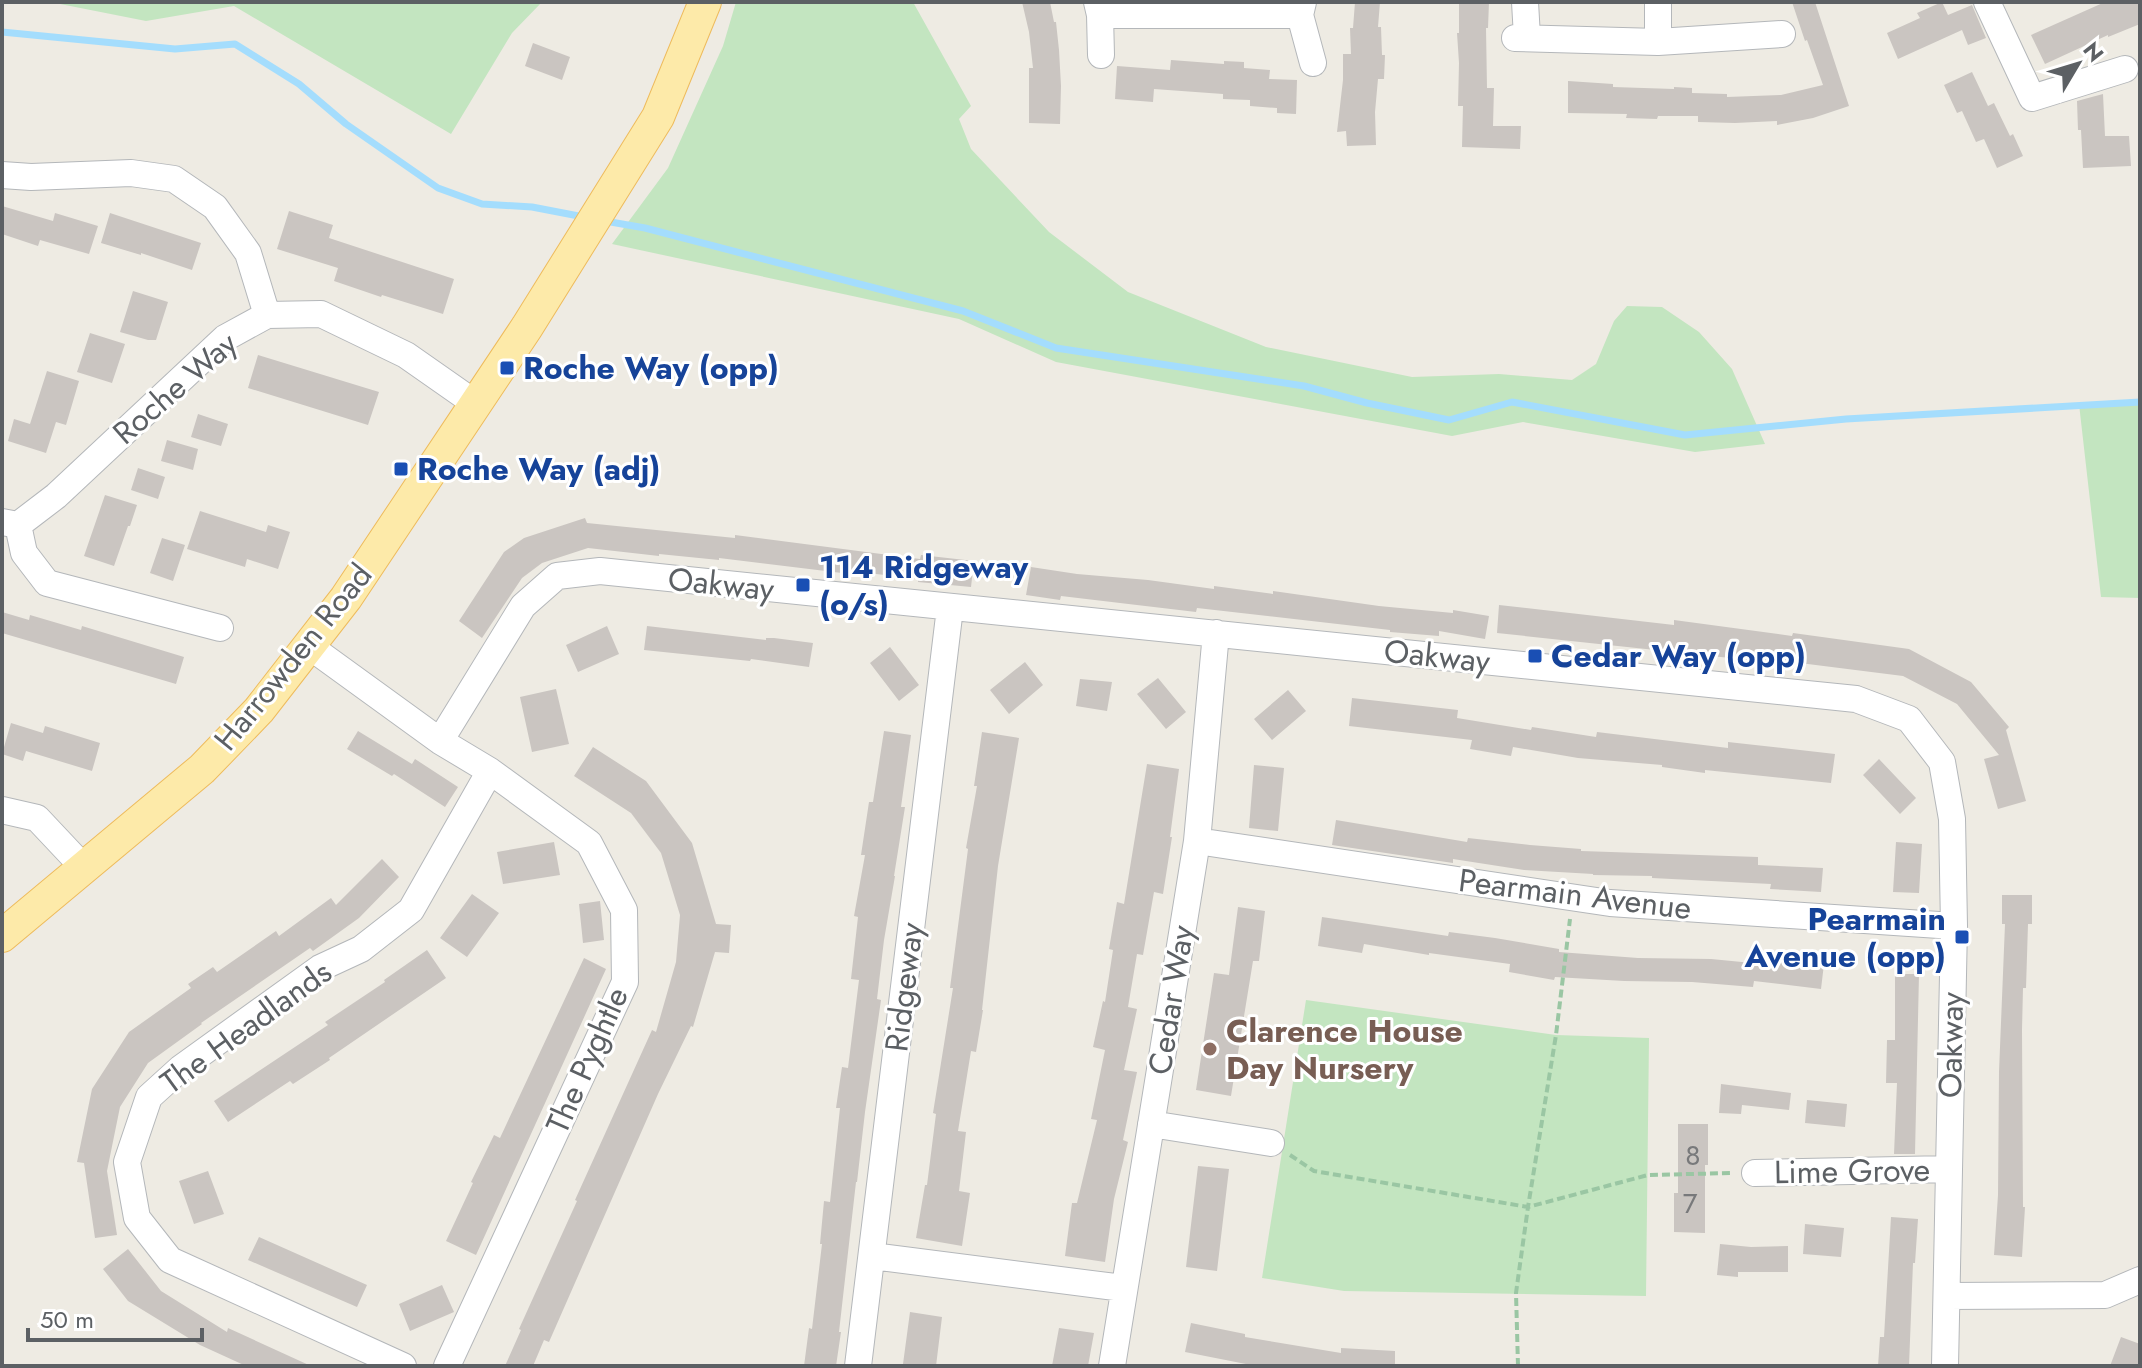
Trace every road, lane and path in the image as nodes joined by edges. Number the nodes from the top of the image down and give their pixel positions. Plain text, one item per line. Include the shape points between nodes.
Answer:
1 (705, 2) edge
2 (1525, 2) edge
3 (1658, 2) edge
4 (1987, 2) edge
5 (1099, 8) edge
6 (1301, 8) edge
7 (1782, 34) dead end
8 (1658, 42) junction
9 (1101, 55) dead end
10 (1313, 63) dead end
11 (2125, 69) dead end
12 (2, 175) edge
13 (267, 315) junction
14 (476, 404) junction
15 (10, 524) edge
16 (950, 608) junction
17 (220, 628) dead end
18 (1216, 633) junction
19 (309, 646) junction
20 (440, 741) junction
21 (490, 771) junction
22 (2, 810) edge
23 (1197, 841) junction
24 (85, 869) junction
25 (1573, 897) junction
26 (1954, 926) junction
27 (2, 936) edge
28 (1151, 1124) junction
29 (1271, 1143) joint
30 (1949, 1169) junction
31 (1755, 1173) joint
32 (1528, 1207) junction
33 (872, 1256) junction
34 (2140, 1280) edge
35 (1123, 1288) junction
36 (1948, 1296) junction
37 (403, 1366) edge
38 (447, 1366) edge
39 (858, 1366) edge
40 (1112, 1366) edge
41 (1518, 1366) edge
42 (1945, 1366) edge

1 - 14 main road, Harrowden Road via 658,117
2 - 8 street via 1521,38
3 - 8 street
4 - 11 street via 2032,98
5 - 6 street
5 - 9 street
6 - 10 street
7 - 8 street
12 - 13 street via 131,173 174,179 215,207 248,253
13 - 14 street, Roche Way via 321,314 406,355
13 - 15 street, Roche Way via 225,338 56,496
14 - 19 main road, Harrowden Road
15 - 17 street, Roche Way via 47,583
16 - 18 street, Oakway
16 - 20 street, Oakway via 600,571 557,576 523,606
16 - 33 street, Ridgeway
18 - 23 street, Cedar Way
18 - 26 street, Oakway via 1856,699 1909,719 1942,762 1952,819
19 - 20 street, The Pyghtle
19 - 24 main road, Harrowden Road via 259,710 202,769
20 - 21 street, The Pyghtle
21 - 37 street, The Headlands via 411,910 181,1068 149,1097 127,1162 137,1218 170,1260
21 - 38 street, The Pyghtle via 589,843 624,910 625,982
22 - 24 street via 37,818
23 - 25 street, Pearmain Avenue
23 - 28 street, Cedar Way
24 - 27 main road, Harrowden Road
25 - 26 street, Pearmain Avenue
25 - 32 path
26 - 30 street, Oakway
28 - 29 street
28 - 35 street, Cedar Way
29 - 32 path via 1314,1171
30 - 31 street, Lime Grove
30 - 36 street, Oakway
31 - 32 path via 1648,1175
32 - 41 path via 1516,1293
33 - 35 street
33 - 39 street, Ridgeway
34 - 36 street via 2105,1295
35 - 40 street, Cedar Way
36 - 42 street, Oakway

